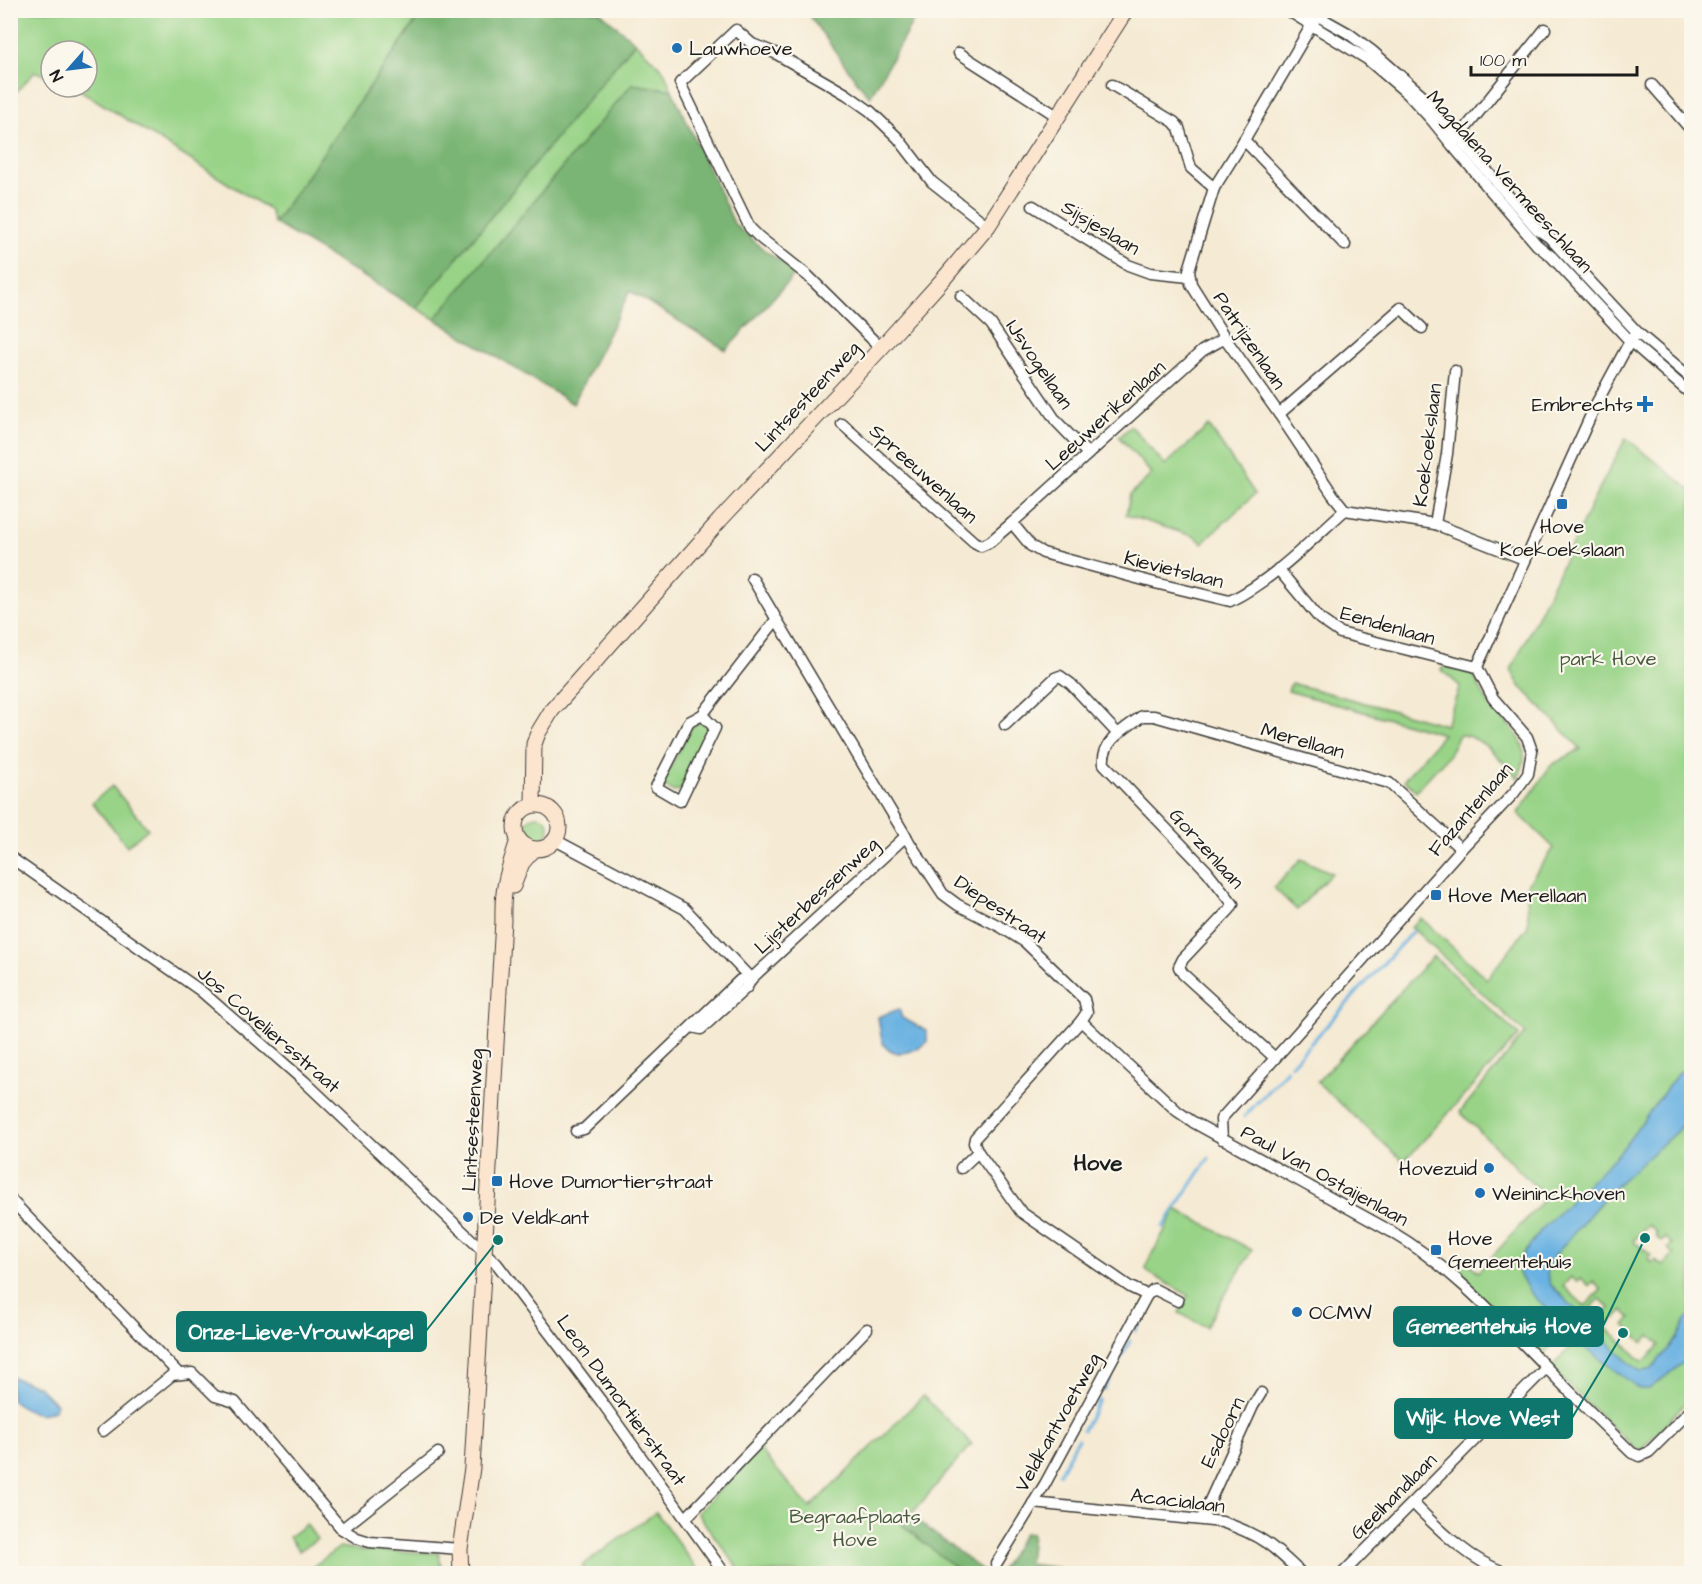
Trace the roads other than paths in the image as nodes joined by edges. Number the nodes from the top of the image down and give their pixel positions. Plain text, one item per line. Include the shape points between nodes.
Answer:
1 (1126, 10) edge
2 (1287, 10) edge
3 (1307, 10) edge
4 (1317, 16) junction
5 (1312, 27) junction
6 (1545, 29) dead end
7 (959, 53) dead end
8 (1112, 85) dead end
9 (1652, 85) dead end
10 (1057, 116) junction
11 (1692, 131) edge
12 (1244, 141) junction
13 (1455, 141) junction
14 (1214, 188) junction
15 (1033, 206) dead end
16 (988, 226) junction
17 (1345, 245) dead end
18 (1189, 277) junction
19 (961, 296) dead end
20 (1422, 328) dead end
21 (1638, 333) junction
22 (1225, 338) junction
23 (1630, 341) junction
24 (881, 348) junction
25 (1455, 371) dead end
26 (1692, 379) edge
27 (1692, 395) edge
28 (1279, 414) junction
29 (842, 424) dead end
30 (1088, 454) junction
31 (1346, 510) junction
32 (1012, 523) junction
33 (1435, 524) junction
34 (1524, 559) junction
35 (1278, 569) junction
36 (752, 578) dead end
37 (776, 620) junction
38 (1477, 668) junction
39 (702, 714) junction
40 (1005, 725) dead end
41 (1118, 734) junction
42 (533, 805) junction
43 (906, 836) junction
44 (518, 840) junction
45 (555, 840) junction
46 (534, 849) junction
47 (1461, 849) junction
48 (10, 857) edge
49 (503, 920) junction
50 (751, 979) junction
51 (1081, 1021) junction
52 (1275, 1058) junction
53 (576, 1131) dead end
54 (1222, 1139) junction
55 (978, 1152) junction
56 (961, 1168) dead end
57 (10, 1199) edge
58 (484, 1252) junction
59 (1146, 1295) junction
60 (1178, 1301) dead end
61 (867, 1329) dead end
62 (1546, 1368) junction
63 (179, 1374) junction
64 (1261, 1393) dead end
65 (1692, 1409) edge
66 (103, 1431) dead end
67 (438, 1453) dead end
68 (1033, 1503) junction
69 (1413, 1503) junction
70 (686, 1518) junction
71 (1202, 1518) junction
72 (342, 1529) junction
73 (460, 1549) junction
74 (996, 1564) dead end
75 (460, 1574) edge
76 (725, 1574) edge
77 (1302, 1574) edge
78 (1342, 1574) edge
79 (1509, 1574) edge

1 - 10 street, Lintsesteenweg
2 - 5 street, Magdalena Vermeeschlaan
3 - 4 street, Magdalena Vermeeschlaan
4 - 5 street
4 - 13 street, Magdalena Vermeeschlaan via 1348,33 1420,94
5 - 12 street
5 - 13 street, Magdalena Vermeeschlaan via 1367,59
6 - 13 street
7 - 10 street
8 - 14 street via 1179,128 1191,168
9 - 11 street
10 - 16 street, Lintsesteenweg
12 - 14 street
12 - 17 street
13 - 21 street, Magdalena Vermeeschlaan
13 - 23 street, Magdalena Vermeeschlaan via 1537,245 1552,256
14 - 18 street
15 - 18 street, Sijsjeslaan via 1128,265 1150,273
16 - 24 street, Lintsesteenweg
16 - 24 street via 932,182 898,138 870,111 775,52 752,44 736,30 680,83 750,228 807,275
18 - 22 street, Patrijzenlaan
19 - 30 street, IJsvogellaan via 991,324 1056,421
20 - 28 street via 1401,308
21 - 23 street
21 - 26 street, Magdalena Vermeeschlaan
22 - 28 street, Patrijzenlaan
22 - 30 street, Leeuwerikenlaan via 1202,351
23 - 27 street, Magdalena Vermeeschlaan
23 - 34 street via 1596,404
24 - 42 street, Lintsesteenweg via 720,520 552,710 534,744
25 - 33 street, Koekoekslaan
28 - 31 street, Patrijzenlaan
29 - 32 street, Spreeuwenlaan via 974,542 981,546 990,542
30 - 32 street, Leeuwerikenlaan
31 - 33 street
31 - 35 street, Kievietslaan
32 - 35 street, Kievietslaan via 1042,553 1222,600 1230,601 1244,594
33 - 34 street
34 - 38 street
35 - 38 street, Eendenlaan via 1320,619 1340,633
36 - 37 street, Diepestraat
37 - 39 street
37 - 43 street, Diepestraat
38 - 47 street, Fazantenlaan via 1493,698 1527,737 1532,756 1528,774 1514,793
39 - 39 street via 689,722 656,787 680,801 715,728
40 - 41 street via 1060,676
41 - 47 street, Merellaan via 1142,716 1154,716 1389,783
41 - 52 street, Gorzenlaan via 1104,751 1104,764 1207,870 1233,904 1179,967
42 - 44 street, Lintsesteenweg via 515,821
42 - 45 street via 545,807 555,816
43 - 50 street, Lijsterbessenweg
43 - 51 street, Diepestraat via 944,894 1025,942 1084,999 1087,1012
44 - 46 street
44 - 49 street, Lintsesteenweg via 502,896
45 - 46 street
45 - 50 street via 685,909
46 - 49 street, Lintsesteenweg via 518,872
47 - 52 street, Fazantenlaan
48 - 58 street, Jos Coveliersstraat via 201,991 304,1081
49 - 58 street, Lintsesteenweg
50 - 53 street, Lijsterbessenweg via 740,980 584,1129
51 - 54 street, Paul Van Ostaijenlaan via 1177,1111
51 - 55 street via 975,1138
52 - 54 street, Fazantenlaan via 1221,1119
54 - 62 street, Paul Van Ostaijenlaan via 1413,1244 1476,1295
55 - 56 street
55 - 59 street via 1021,1212
57 - 63 street
58 - 70 street, Leon Dumortierstraat via 549,1330
58 - 73 street, Lintsesteenweg via 472,1468
59 - 60 street via 1154,1289
59 - 68 street, Veldkantvoetweg
61 - 70 street
62 - 65 street, Paul Van Ostaijenlaan via 1632,1453 1640,1456 1649,1452
62 - 69 street, Geelhandlaan
63 - 66 street via 172,1375
63 - 72 street via 192,1373 214,1395 235,1402
64 - 71 street, Esdoorn
67 - 72 street
68 - 71 street, Acacialaan
68 - 74 street, Veldkantvoetweg
69 - 78 street, Geelhandlaan
69 - 79 street via 1462,1548
70 - 76 street, Leon Dumortierstraat
71 - 77 street, Acacialaan via 1251,1532 1274,1546
72 - 73 street via 370,1542
73 - 75 street, Lintsesteenweg

